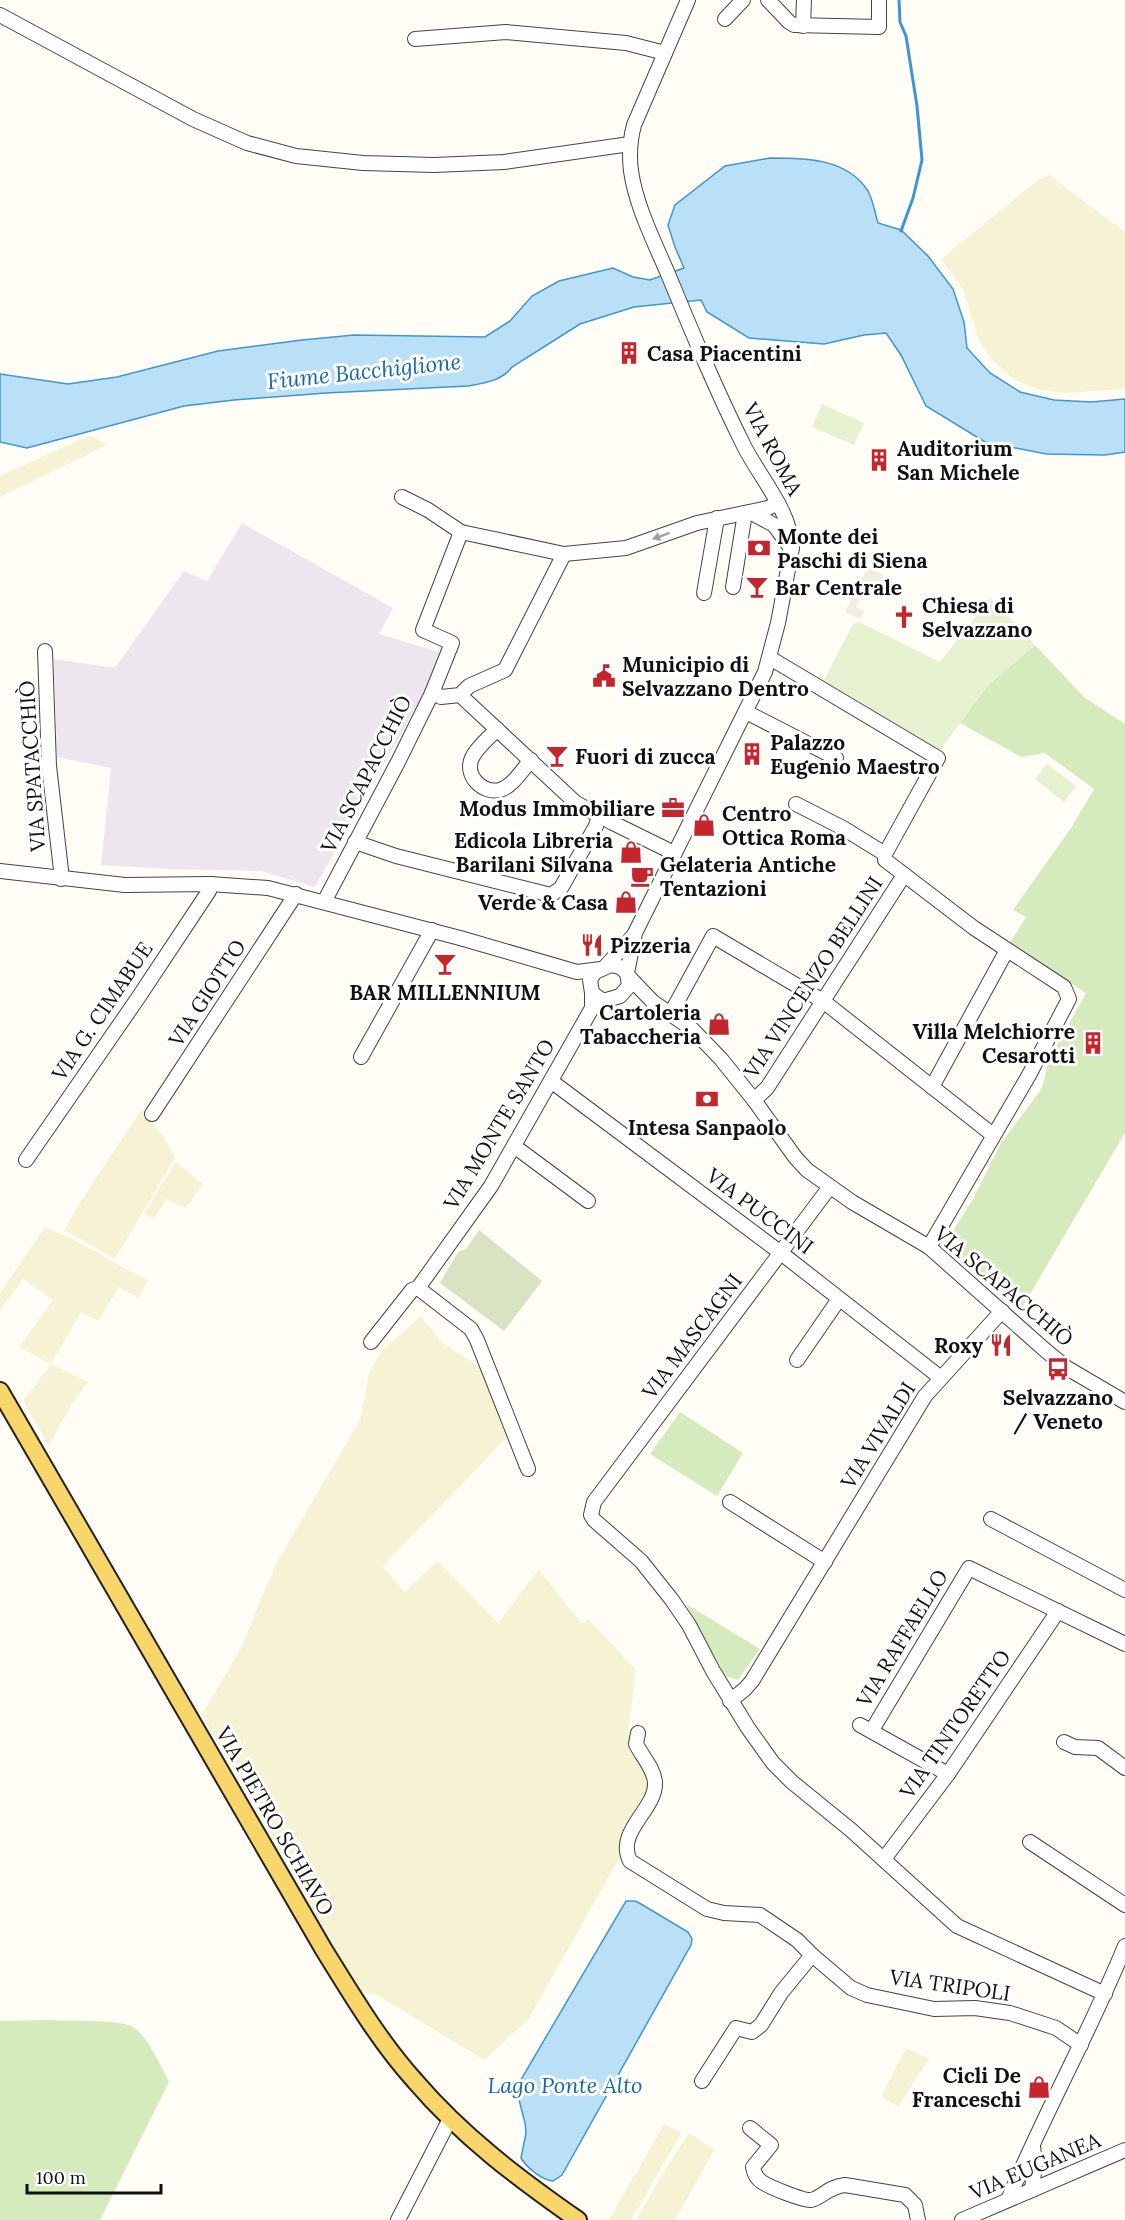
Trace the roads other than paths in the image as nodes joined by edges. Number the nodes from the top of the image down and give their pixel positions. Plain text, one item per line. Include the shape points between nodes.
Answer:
1 (688, 0) edge
2 (743, 0) edge
3 (768, 0) edge
4 (804, 0) edge
5 (879, 0) edge
6 (0, 15) edge
7 (726, 19) dead end
8 (803, 26) junction
9 (415, 39) dead end
10 (665, 53) junction
11 (630, 150) junction
12 (402, 497) dead end
13 (778, 503) junction
14 (748, 512) junction
15 (717, 518) junction
16 (764, 518) junction
17 (785, 518) junction
18 (461, 532) junction
19 (792, 548) junction
20 (564, 554) junction
21 (734, 587) dead end
22 (704, 593) dead end
23 (45, 651) dead end
24 (770, 658) junction
25 (432, 693) junction
26 (460, 695) junction
27 (746, 712) junction
28 (497, 729) junction
29 (836, 758) dead end
30 (531, 760) junction
31 (796, 804) dead end
32 (599, 816) junction
33 (355, 842) junction
34 (674, 853) junction
35 (885, 854) junction
36 (0, 871) edge
37 (904, 875) junction
38 (61, 879) junction
39 (210, 884) junction
40 (296, 894) junction
41 (324, 902) junction
42 (432, 930) junction
43 (635, 933) junction
44 (1007, 950) junction
45 (602, 968) junction
46 (578, 972) junction
47 (628, 975) junction
48 (620, 996) junction
49 (594, 998) junction
50 (823, 1001) junction
51 (653, 1002) junction
52 (671, 1013) junction
53 (362, 1058) dead end
54 (550, 1081) junction
55 (932, 1087) junction
56 (754, 1100) junction
57 (152, 1114) dead end
58 (993, 1135) junction
59 (514, 1146) junction
60 (26, 1160) dead end
61 (829, 1188) junction
62 (588, 1201) dead end
63 (929, 1247) junction
64 (781, 1253) junction
65 (418, 1288) junction
66 (839, 1299) junction
67 (1002, 1311) junction
68 (371, 1342) dead end
69 (797, 1360) dead end
70 (941, 1378) junction
71 (0, 1391) edge
72 (1125, 1402) edge
73 (528, 1468) dead end
74 (730, 1502) dead end
75 (990, 1519) dead end
76 (825, 1562) junction
77 (1125, 1590) edge
78 (1058, 1611) junction
79 (1125, 1644) edge
80 (730, 1701) junction
81 (638, 1733) dead end
82 (1065, 1742) dead end
83 (1125, 1768) edge
84 (948, 1774) junction
85 (1030, 1842) dead end
86 (884, 1859) junction
87 (1125, 1905) edge
88 (1125, 1946) edge
89 (812, 1955) junction
90 (1106, 1994) junction
91 (1081, 2045) junction
92 (702, 2081) dead end
93 (450, 2119) junction
94 (750, 2128) dead end
95 (1033, 2146) junction
96 (1125, 2150) edge
97 (1035, 2164) junction
98 (1020, 2173) junction
99 (1055, 2180) junction
100 (1032, 2190) junction
101 (1008, 2200) junction
102 (398, 2220) edge
103 (578, 2220) edge
104 (918, 2220) edge
105 (962, 2220) edge

1 - 10 street
2 - 7 street
3 - 8 street via 789,22
4 - 8 street
5 - 8 street via 879,27
6 - 11 street via 193,119 247,143 296,156 434,165
9 - 10 street via 506,32 626,43
10 - 11 street via 634,125
11 - 13 street, VIA ROMA via 634,187 646,221 745,447
12 - 18 street
13 - 14 street
13 - 17 street, VIA ROMA
14 - 15 street
14 - 16 street
14 - 21 street
15 -> 20 street via 626,548
15 - 22 street
16 - 17 street
16 - 19 street
17 - 19 street, VIA ROMA
18 - 20 street
18 - 25 street via 423,630 452,643
19 - 24 street, VIA ROMA
20 - 26 street via 505,670 469,686
23 - 38 street, VIA SPATACCHIÒ via 49,766
24 - 27 street, VIA ROMA
24 - 35 street via 938,758
25 - 26 street, VIA SCAPACCHIÒ
25 - 33 street, VIA SCAPACCHIÒ
26 - 28 street
27 - 29 street
27 - 34 street, VIA ROMA
28 - 30 street
28 - 30 street via 472,757 469,770 473,780 492,790 501,790
30 - 32 street via 576,802
31 - 35 street
32 - 33 street via 561,888 552,895
32 - 34 street
33 - 41 street, VIA SCAPACCHIÒ
34 - 43 street, VIA ROMA
35 - 37 street via 885,860
36 - 38 street
37 - 44 street
37 - 50 street, VIA VINCENZO BELLINI
38 - 39 street via 124,885
39 - 40 street
39 - 60 street, VIA G. CIMABUE via 138,998
40 - 41 street
40 - 57 street, VIA GIOTTO
41 - 42 street
42 - 46 street
42 - 53 street
43 - 45 street, VIA ROMA
43 - 47 street, VIA ROMA
44 - 55 street
44 - 58 street via 1064,987 1069,999
45 - 46 street
45 - 47 street via 616,965
45 - 49 street via 592,976
46 - 49 street
47 - 48 street via 629,986
47 - 51 street, VIA SCAPACCHIÒ
48 - 49 street
48 - 51 street, VIA SCAPACCHIÒ
49 - 54 street, VIA MONTE SANTO
50 - 52 street via 713,936
50 - 55 street
50 - 56 street, VIA VINCENZO BELLINI via 767,1088
51 - 52 street, VIA SCAPACCHIÒ
52 - 56 street, VIA SCAPACCHIÒ via 714,1052
54 - 59 street, VIA MONTE SANTO
54 - 64 street, VIA PUCCINI
55 - 58 street
56 - 61 street, VIA SCAPACCHIÒ via 795,1157
58 - 63 street
59 - 62 street
59 - 65 street, VIA MONTE SANTO
61 - 63 street, VIA SCAPACCHIÒ
61 - 64 street, VIA MASCAGNI
63 - 67 street, VIA SCAPACCHIÒ
64 - 66 street, VIA PUCCINI
64 - 80 street, VIA MASCAGNI via 594,1502 591,1512 594,1520 641,1561 672,1600
65 - 68 street, VIA MONTE SANTO via 412,1290
65 - 73 street via 471,1329
66 - 69 street
66 - 70 street, VIA PUCCINI
67 - 70 street, VIA VIVALDI
67 - 72 street, VIA SCAPACCHIÒ via 1067,1368
70 - 76 street, VIA VIVALDI via 925,1396
71 - 93 main road, VIA PIETRO SCHIAVO via 366,2019
74 - 76 street
75 - 77 street
76 - 80 street, VIA VIVALDI via 752,1681
78 - 79 street
78 - 84 street, VIA TINTORETTO
78 - 84 street, VIA RAFFAELLO via 969,1568 866,1727
80 - 86 street via 785,1776
81 - 89 street, VIA TRIPOLI via 636,1744 656,1784 632,1832 626,1854 630,1861 707,1909 760,1915
82 - 83 street via 1075,1747 1098,1748
84 - 86 street, VIA TINTORETTO
85 - 87 street
86 - 90 street via 957,1926
88 - 90 street
89 - 91 street, VIA TRIPOLI via 851,1988 867,1995 934,2008 1010,2013 1056,2028
89 - 92 street via 761,2025 752,2032 736,2028
90 - 91 street
91 - 95 street
93 - 102 street
93 - 103 main road, VIA PIETRO SCHIAVO via 499,2163
94 - 104 street via 771,2145 753,2167 763,2182 807,2200 845,2185 905,2195 915,2205
95 - 97 street
95 - 98 street
96 - 99 street, VIA EUGANEA
97 - 99 street
97 - 100 street
98 - 100 street
98 - 101 street
99 - 100 street, VIA EUGANEA
100 - 101 street, VIA EUGANEA
101 - 105 street, VIA EUGANEA

